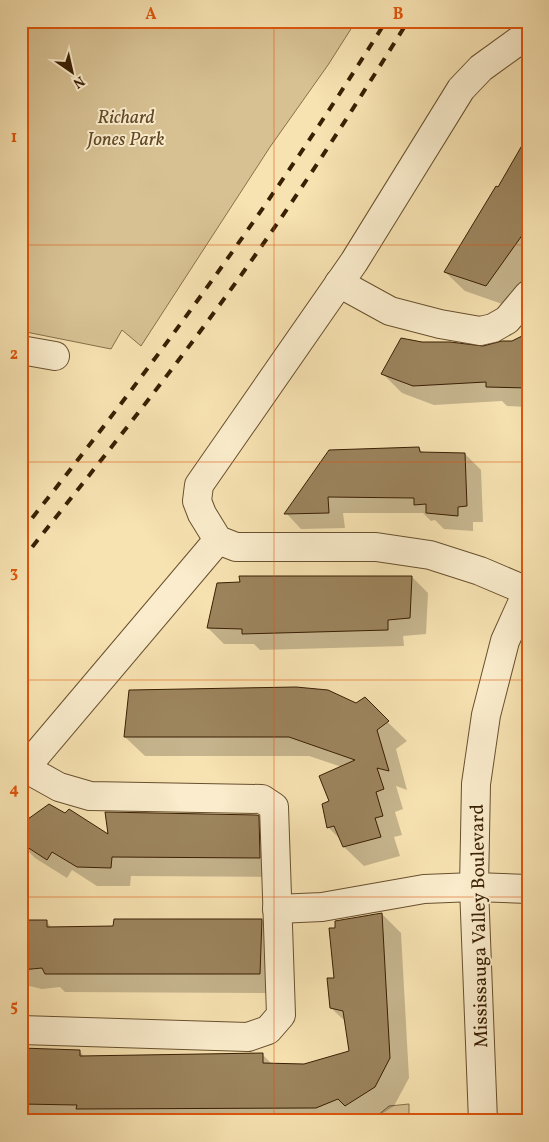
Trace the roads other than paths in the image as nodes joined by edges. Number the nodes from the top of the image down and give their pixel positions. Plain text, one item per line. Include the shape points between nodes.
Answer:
1 (528, 34) edge
2 (339, 283) junction
3 (528, 295) edge
4 (21, 350) edge
5 (55, 356) dead end
6 (218, 540) junction
7 (527, 590) edge
8 (23, 771) edge
9 (474, 888) junction
10 (528, 889) edge
11 (277, 909) junction
12 (21, 1030) edge
13 (483, 1121) edge

1 - 2 street via 481,68 461,88
2 - 3 street via 390,311 480,330 493,328 507,320
2 - 6 street via 200,485 197,501
4 - 5 street
6 - 7 street via 236,547 376,547 430,555
6 - 8 street
7 - 9 street, Mississauga Valley Boulevard via 505,641 486,715 476,784
8 - 11 street via 90,796 262,799 274,807
9 - 10 street
9 - 11 street via 424,889 322,906
9 - 13 street, Mississauga Valley Boulevard
11 - 12 street via 280,1015 268,1030 248,1037

